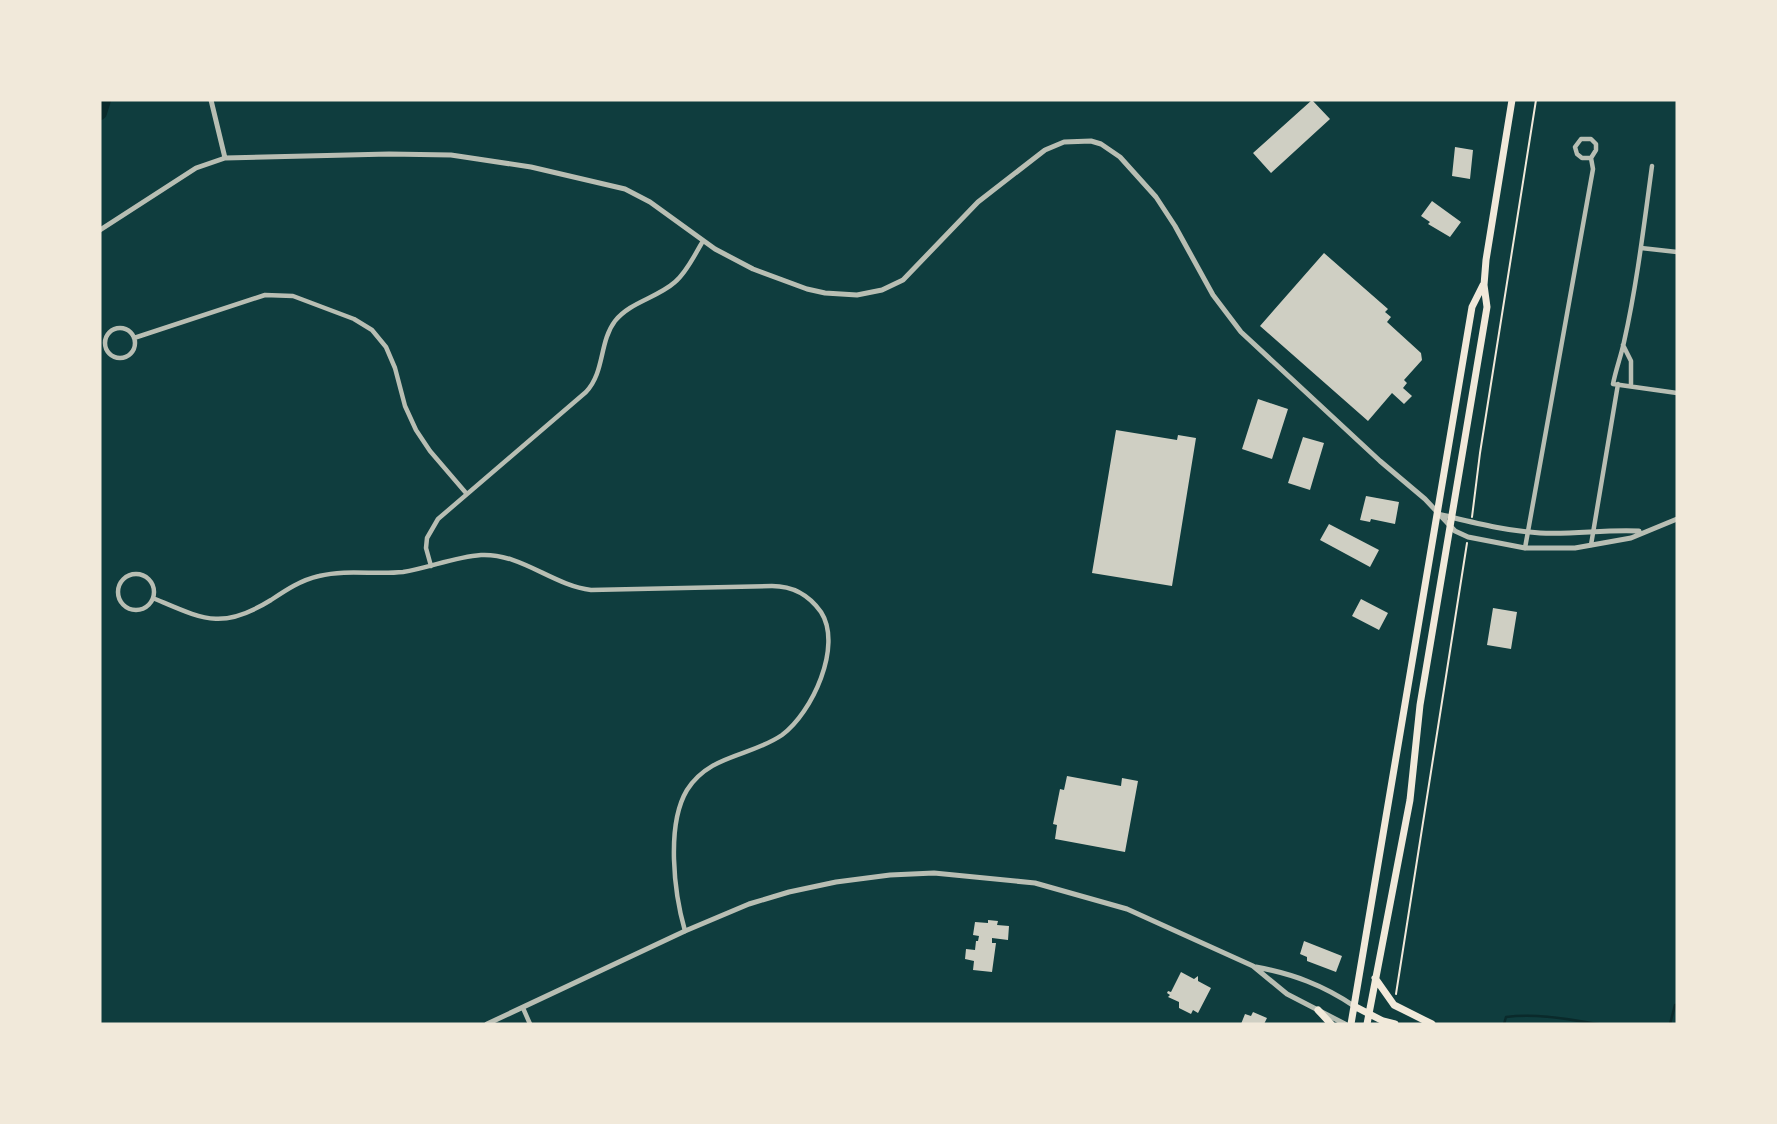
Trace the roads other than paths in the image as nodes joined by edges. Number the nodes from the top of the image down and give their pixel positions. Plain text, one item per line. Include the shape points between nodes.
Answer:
1 (211, 100) edge
2 (1512, 100) edge
3 (225, 158) junction
4 (1591, 158) junction
5 (1652, 166) dead end
6 (100, 230) edge
7 (703, 242) junction
8 (1641, 248) junction
9 (1677, 252) edge
10 (1484, 285) junction
11 (134, 338) junction
12 (1623, 345) junction
13 (1616, 384) junction
14 (1631, 386) junction
15 (1677, 393) edge
16 (466, 493) junction
17 (1438, 514) junction
18 (1451, 517) junction
19 (1677, 519) edge
20 (1450, 528) junction
21 (1527, 532) junction
22 (1642, 532) junction
23 (1593, 533) junction
24 (1591, 545) junction
25 (1525, 548) junction
26 (431, 565) junction
27 (153, 598) junction
28 (685, 931) junction
29 (1253, 967) junction
30 (1375, 977) junction
31 (1354, 1006) junction
32 (523, 1008) junction
33 (1318, 1010) junction
34 (1368, 1014) junction
35 (487, 1024) edge
36 (530, 1024) edge
37 (1331, 1024) edge
38 (1345, 1024) edge
39 (1351, 1024) edge
40 (1367, 1024) edge
41 (1395, 1024) edge
42 (1432, 1024) edge

1 - 3 street
2 - 10 main road
3 - 6 street via 196,168
3 - 7 street via 420,154 511,163 625,189
4 - 4 street via 1595,144 1581,139 1576,144 1577,154
4 - 21 street via 1593,169
5 - 8 street
7 - 16 street via 676,282 614,323 591,387
7 - 17 street via 787,283 833,294 872,293 913,272 978,202 1045,150 1071,141 1101,144 1120,157 1156,197 1213,295 1241,332
8 - 9 street
8 - 12 street
10 - 17 main road via 1472,307
10 - 18 main road via 1487,307
11 - 11 street via 128,330 116,328 106,336 106,349 115,358 124,358 134,350
11 - 16 street via 265,295 293,296 354,319 372,330 386,347 416,430
12 - 13 street
12 - 14 street via 1631,361
13 - 14 street
13 - 23 street
14 - 15 street
16 - 26 street via 431,527 426,543
17 - 18 street
17 - 20 street
17 - 31 main road
18 - 20 main road
18 - 21 street
19 - 22 street
20 - 25 street via 1468,537
20 - 30 main road via 1420,705 1410,800
21 - 23 street
21 - 25 street
22 - 23 street
22 - 24 street
23 - 24 street
24 - 25 street
26 - 27 street via 401,572 317,576 250,613 223,620
26 - 28 street via 470,556 501,556 574,587 599,591 789,587 819,610 828,627 829,653 802,714 774,740 712,765 693,782 681,802 675,843 677,898
27 - 27 street via 151,583 142,575 130,575 119,586 120,600 131,609 145,608
28 - 29 street via 749,904 810,887 890,875 951,874 1021,881 1087,896 1137,913
28 - 32 street
29 - 31 street via 1291,974
29 - 33 street via 1287,994
30 - 34 main road
30 - 42 main road via 1394,1005
31 - 34 main road
31 - 39 main road
32 - 35 street
32 - 36 street
33 - 37 main road
33 - 38 street
34 - 40 main road
34 - 41 main road

